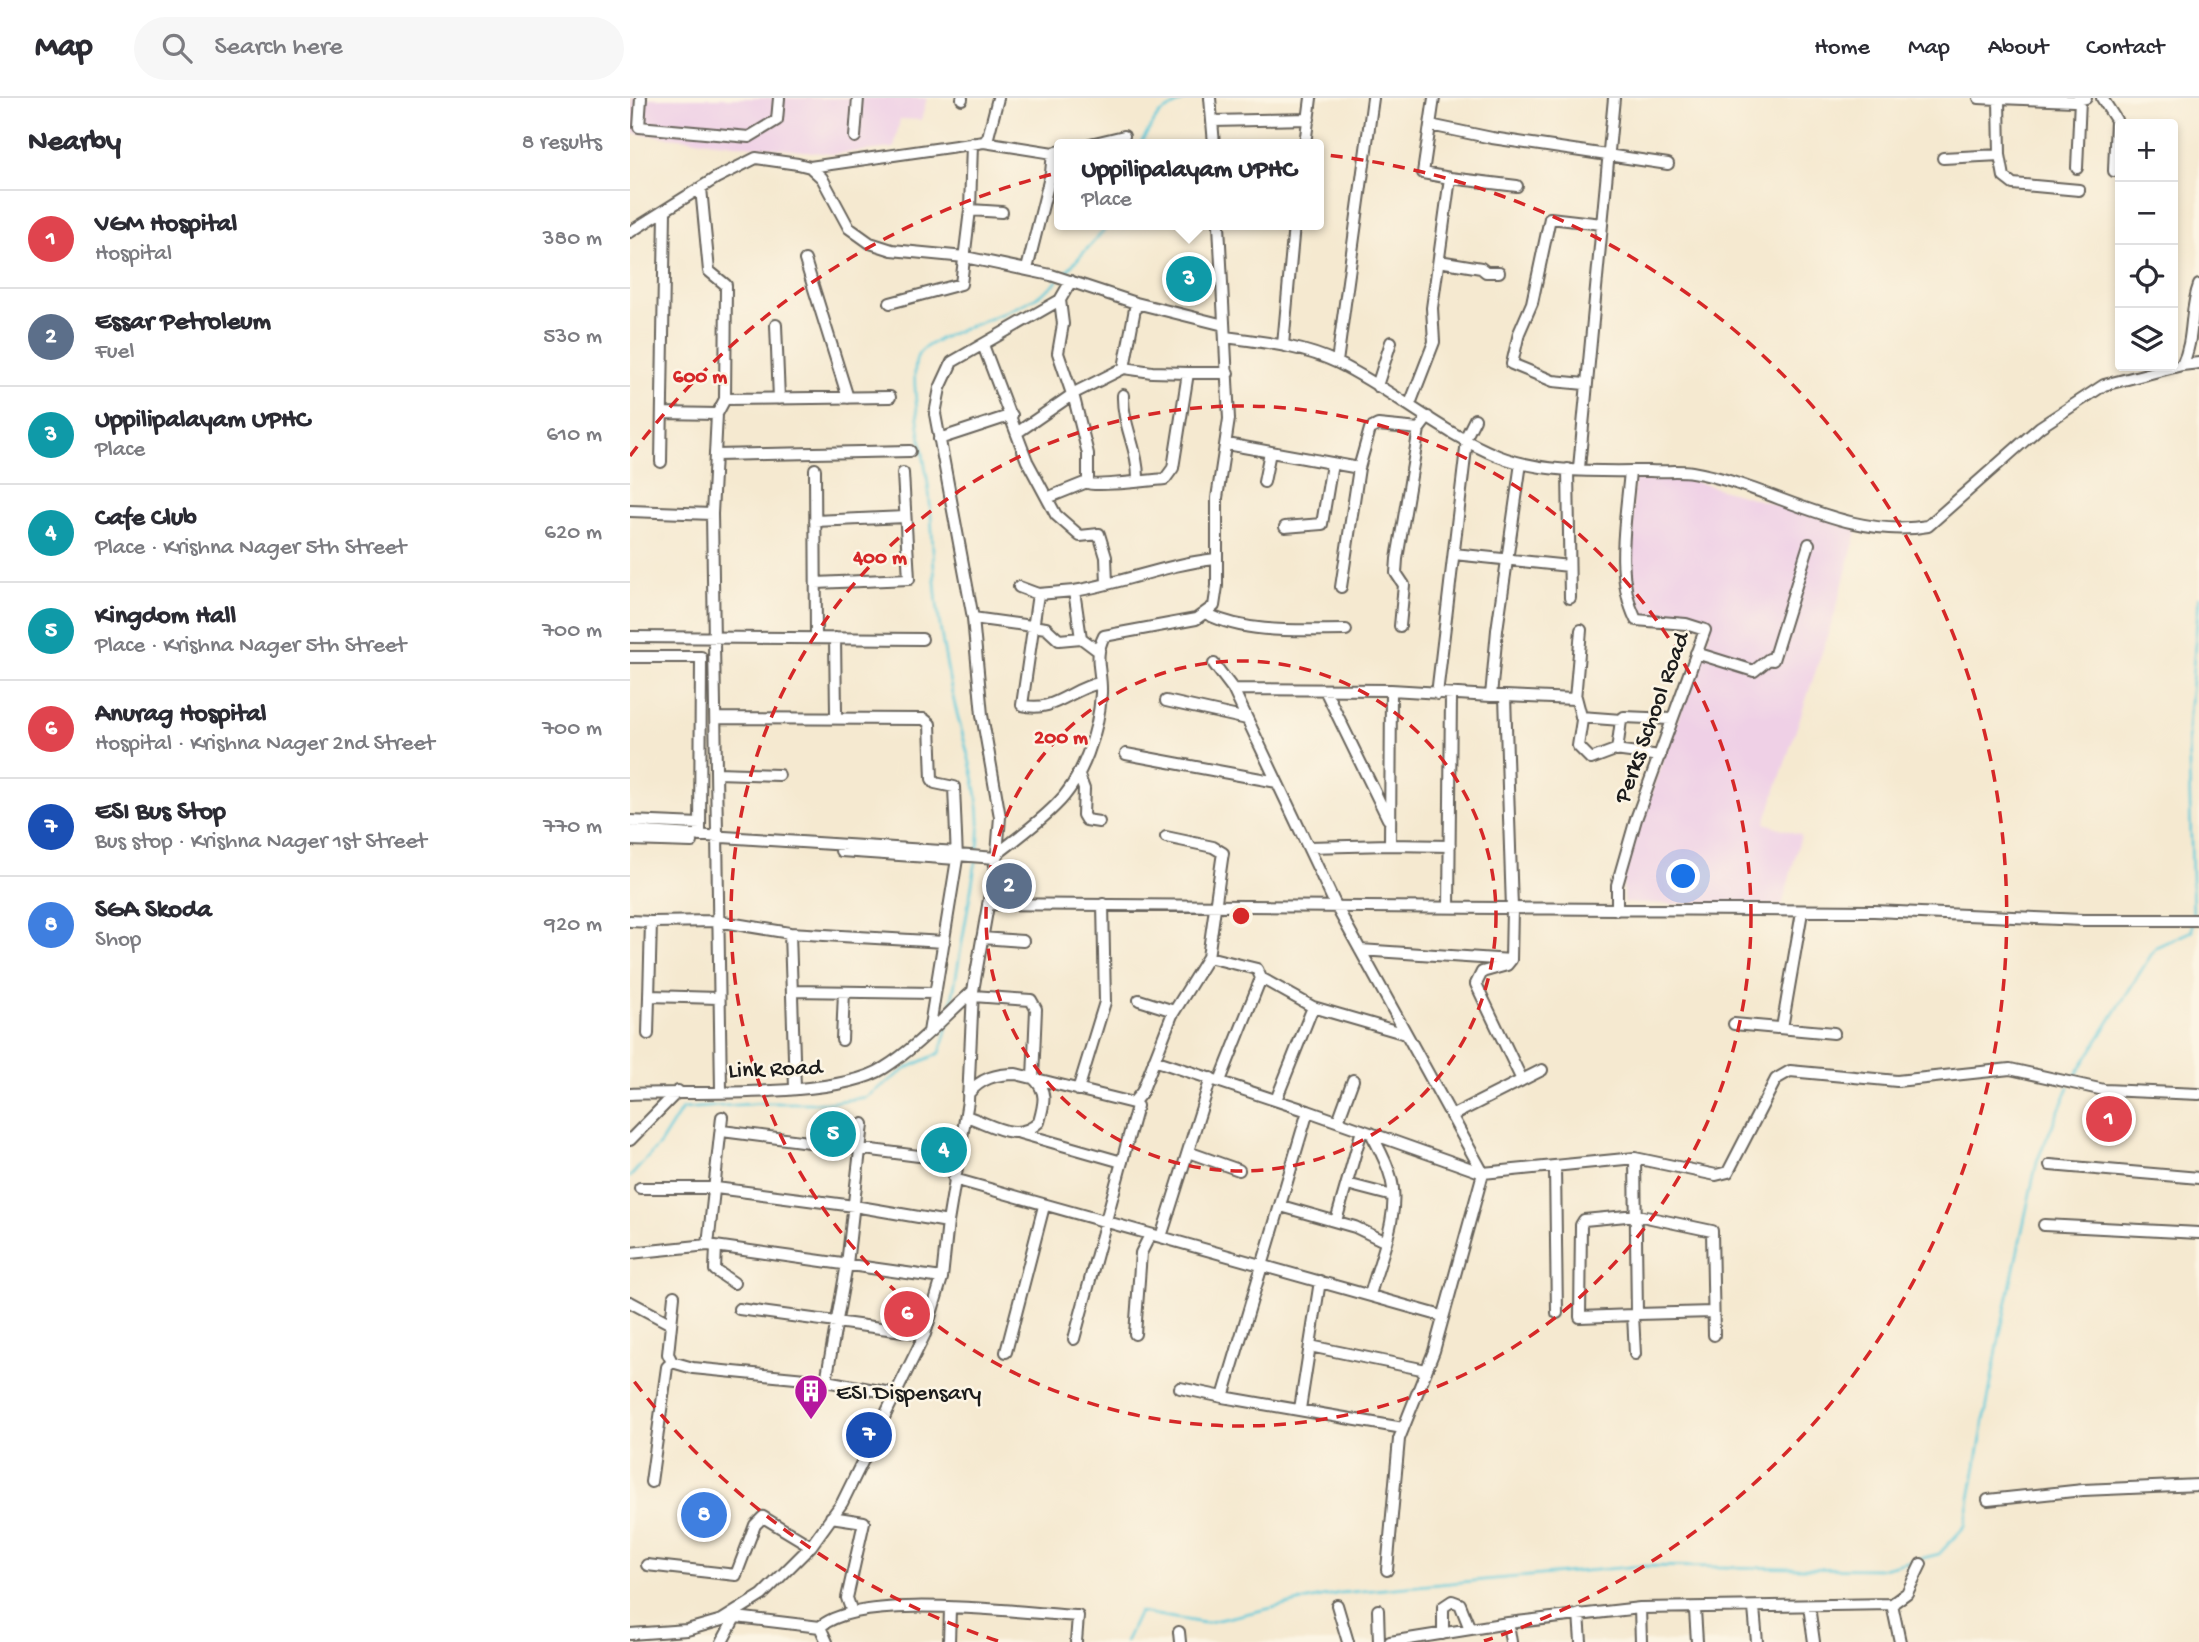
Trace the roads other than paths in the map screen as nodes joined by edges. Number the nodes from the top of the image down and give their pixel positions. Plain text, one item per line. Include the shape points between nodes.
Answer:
1 (641, 98) edge
2 (779, 98) edge
3 (858, 98) edge
4 (998, 98) edge
5 (1311, 98) edge
6 (1373, 98) edge
7 (1434, 98) edge
8 (1614, 98) edge
9 (1979, 98) edge
10 (1999, 98) edge
11 (2102, 98) edge
12 (2083, 99) edge
13 (1211, 103) edge
14 (1309, 119) junction
15 (1213, 121) junction
16 (1430, 125) junction
17 (1125, 136) dead end
18 (855, 137) dead end
19 (1112, 139) edge
20 (1214, 139) edge
21 (1306, 139) edge
22 (984, 142) junction
23 (972, 143) junction
24 (1054, 152) edge
25 (1607, 153) junction
26 (2000, 155) junction
27 (1943, 158) dead end
28 (1054, 160) edge
29 (1668, 164) dead end
30 (810, 167) junction
31 (2077, 168) dead end
32 (2114, 171) dead end
33 (1450, 178) junction
34 (1517, 186) dead end
35 (701, 188) junction
36 (2079, 190) dead end
37 (970, 210) junction
38 (665, 211) junction
39 (1002, 212) dead end
40 (1602, 224) junction
41 (1219, 230) edge
42 (1294, 230) edge
43 (630, 232) edge
44 (965, 257) junction
45 (804, 260) dead end
46 (1439, 261) junction
47 (1027, 269) junction
48 (1499, 272) dead end
49 (1068, 280) junction
50 (2199, 285) edge
51 (1060, 300) junction
52 (890, 303) dead end
53 (1136, 303) junction
54 (776, 325) dead end
55 (1224, 331) junction
56 (1391, 342) dead end
57 (983, 345) junction
58 (1283, 345) junction
59 (1337, 362) junction
60 (2199, 363) edge
61 (2182, 365) junction
62 (1124, 368) junction
63 (1188, 373) junction
64 (1228, 373) junction
65 (1585, 384) junction
66 (1377, 386) junction
67 (1073, 394) junction
68 (1123, 395) dead end
69 (890, 397) dead end
70 (848, 398) junction
71 (725, 399) junction
72 (779, 399) junction
73 (1410, 404) junction
74 (662, 413) junction
75 (717, 414) junction
76 (1012, 415) junction
77 (1428, 417) junction
78 (1475, 419) dead end
79 (1419, 429) junction
80 (1018, 432) junction
81 (939, 439) junction
82 (1466, 439) junction
83 (1227, 443) junction
84 (910, 451) dead end
85 (1270, 452) junction
86 (716, 454) junction
87 (661, 462) dead end
88 (1521, 463) junction
89 (1332, 464) junction
90 (1359, 468) junction
91 (1574, 468) junction
92 (815, 469) dead end
93 (1630, 471) junction
94 (903, 473) dead end
95 (1138, 481) junction
96 (1087, 482) junction
97 (1264, 482) dead end
98 (1047, 498) junction
99 (630, 511) edge
100 (712, 514) junction
101 (905, 517) junction
102 (815, 521) junction
103 (1285, 527) dead end
104 (1809, 544) dead end
105 (1454, 554) junction
106 (1216, 559) junction
107 (1507, 561) junction
108 (1569, 566) junction
109 (816, 583) junction
110 (1107, 584) junction
111 (1019, 587) dead end
112 (1341, 587) dead end
113 (1074, 592) junction
114 (1038, 594) junction
115 (1570, 598) dead end
116 (1207, 614) junction
117 (973, 618) junction
118 (1032, 626) junction
119 (1400, 626) dead end
120 (1581, 629) dead end
121 (1346, 630) dead end
122 (713, 636) junction
123 (630, 637) edge
124 (816, 638) junction
125 (835, 638) junction
126 (1081, 638) junction
127 (922, 639) dead end
128 (1097, 650) junction
129 (1696, 653) junction
130 (630, 657) edge
131 (1214, 664) dead end
132 (1100, 683) junction
133 (1233, 689) junction
134 (1325, 690) junction
135 (1391, 690) junction
136 (1437, 694) junction
137 (1451, 695) junction
138 (1491, 696) junction
139 (1505, 696) junction
140 (1576, 697) junction
141 (1166, 701) dead end
142 (836, 712) dead end
143 (1581, 717) junction
144 (717, 718) junction
145 (1247, 719) junction
146 (1671, 719) junction
147 (1621, 720) junction
148 (1617, 751) junction
149 (1126, 754) dead end
150 (1660, 756) junction
151 (717, 773) junction
152 (1078, 773) junction
153 (779, 775) dead end
154 (1277, 782) junction
155 (630, 821) edge
156 (1099, 822) dead end
157 (1390, 823) junction
158 (700, 830) junction
159 (630, 831) edge
160 (1166, 837) dead end
161 (630, 839) edge
162 (717, 841) junction
163 (1390, 845) junction
164 (1308, 846) junction
165 (1450, 846) junction
166 (957, 855) junction
167 (997, 856) junction
168 (988, 904) junction
169 (1103, 904) junction
170 (1216, 905) junction
171 (1336, 906) junction
172 (1449, 908) junction
173 (1512, 908) junction
174 (1617, 909) junction
175 (1802, 912) junction
176 (2195, 920) edge
177 (630, 921) edge
178 (717, 921) junction
179 (651, 922) junction
180 (790, 933) junction
181 (982, 938) junction
182 (1023, 941) dead end
183 (944, 942) junction
184 (1360, 950) junction
185 (1208, 957) junction
186 (1511, 960) junction
187 (1261, 978) junction
188 (792, 991) junction
189 (844, 992) junction
190 (935, 993) junction
191 (970, 995) junction
192 (650, 996) junction
193 (718, 998) junction
194 (1139, 1000) dead end
195 (1313, 1007) junction
196 (1174, 1011) junction
197 (1734, 1024) dead end
198 (1782, 1028) junction
199 (933, 1029) junction
200 (1834, 1033) dead end
201 (648, 1034) dead end
202 (1406, 1034) junction
203 (842, 1040) dead end
204 (1154, 1060) junction
205 (1542, 1070) dead end
206 (1034, 1078) junction
207 (1215, 1080) junction
208 (1353, 1080) dead end
209 (1522, 1080) junction
210 (795, 1088) junction
211 (720, 1090) junction
212 (1078, 1090) junction
213 (678, 1091) junction
214 (630, 1094) edge
215 (968, 1094) junction
216 (2199, 1094) edge
217 (1276, 1100) junction
218 (1133, 1103) junction
219 (1308, 1111) junction
220 (966, 1115) junction
221 (1451, 1116) junction
222 (722, 1117) dead end
223 (1338, 1121) junction
224 (863, 1124) dead end
225 (722, 1131) junction
226 (1366, 1131) junction
227 (1020, 1133) junction
228 (630, 1140) edge
229 (861, 1149) junction
230 (1188, 1152) junction
231 (1635, 1158) junction
232 (958, 1161) junction
233 (1122, 1162) junction
234 (2050, 1165) dead end
235 (1555, 1167) junction
236 (1239, 1170) dead end
237 (1482, 1174) junction
238 (2199, 1178) edge
239 (954, 1179) junction
240 (1347, 1184) junction
241 (640, 1188) dead end
242 (716, 1188) junction
243 (1393, 1196) junction
244 (854, 1206) junction
245 (1044, 1206) junction
246 (1281, 1206) junction
247 (1637, 1215) junction
248 (1336, 1221) junction
249 (948, 1222) junction
250 (1104, 1223) junction
251 (2044, 1225) dead end
252 (2199, 1233) edge
253 (1156, 1236) junction
254 (1384, 1241) junction
255 (712, 1246) junction
256 (630, 1253) edge
257 (847, 1264) junction
258 (1265, 1265) junction
259 (942, 1278) junction
260 (1320, 1280) junction
261 (734, 1283) dead end
262 (1370, 1295) junction
263 (674, 1296) dead end
264 (630, 1302) edge
265 (739, 1309) dead end
266 (1713, 1312) junction
267 (1557, 1313) dead end
268 (1635, 1314) junction
269 (1442, 1316) junction
270 (837, 1322) junction
271 (671, 1324) junction
272 (925, 1334) junction
273 (1135, 1335) dead end
274 (1714, 1335) dead end
275 (1074, 1339) dead end
276 (1310, 1346) junction
277 (1006, 1352) dead end
278 (1635, 1354) dead end
279 (672, 1362) junction
280 (1426, 1370) junction
281 (826, 1381) junction
282 (1181, 1388) dead end
283 (896, 1394) junction
284 (1223, 1397) junction
285 (1300, 1409) junction
286 (1403, 1428) junction
287 (651, 1482) dead end
288 (2199, 1485) edge
289 (1988, 1500) dead end
290 (831, 1517) junction
291 (811, 1546) junction
292 (1921, 1564) dead end
293 (647, 1565) dead end
294 (1387, 1570) dead end
295 (1892, 1604) junction
296 (1337, 1605) dead end
297 (1809, 1606) junction
298 (1640, 1608) junction
299 (1754, 1608) junction
300 (950, 1609) junction
301 (1378, 1610) dead end
302 (1695, 1610) junction
303 (852, 1612) junction
304 (737, 1613) junction
305 (1579, 1614) junction
306 (1508, 1623) junction
307 (820, 1627) junction
308 (1471, 1629) junction
309 (630, 1634) edge
310 (1443, 1634) junction
311 (722, 1642) edge
312 (827, 1642) edge
313 (949, 1642) edge
314 (1076, 1642) edge
315 (1348, 1642) edge
316 (1379, 1642) edge
317 (1390, 1642) edge
318 (1511, 1642) edge
319 (1581, 1642) edge
320 (1641, 1642) edge
321 (1697, 1642) edge
322 (1757, 1642) edge
323 (1814, 1642) edge
324 (1900, 1642) edge

1 - 2 street via 639,127 749,137 778,120
3 - 18 street
4 - 22 street
5 - 14 street
6 - 59 street
7 - 16 street
8 - 25 street
9 - 10 street
10 - 12 street
10 - 26 street
11 - 32 street via 2116,120
12 - 31 street
13 - 15 street
14 - 15 street
14 - 21 street
15 - 20 street
16 - 25 street
16 - 33 street via 1423,173
17 - 19 street
22 - 23 street
22 - 24 street
23 - 30 street
23 - 37 street
25 - 29 street
25 - 40 street
26 - 27 street
26 - 36 street via 2004,177 2012,184
28 - 47 street
30 - 35 street via 756,158
30 - 44 street via 822,178 849,228 859,237 892,250
33 - 34 street
33 - 46 street
35 - 38 street
35 - 71 street via 709,271 726,285
37 - 39 street
37 - 44 street
38 - 43 street
38 - 74 street
40 - 65 street
40 - 65 street via 1550,218 1532,303 1512,364 1553,381
41 - 55 street
42 - 58 street
44 - 47 street
44 - 52 street via 961,285
45 - 70 street
46 - 48 street
46 - 73 street via 1432,308 1434,342
47 - 49 street
49 - 51 street
49 - 53 street
50 - 61 street via 2194,297 2192,342
51 - 57 street
51 - 67 street via 1063,324 1058,353
53 - 55 street
53 - 62 street
54 - 72 street
55 - 58 street
55 - 64 street
56 - 66 street
57 - 76 street
57 - 81 street via 952,362 935,414
58 - 59 street
59 - 66 street
60 - 61 street
61 - 93 street via 2104,385 2040,427 1928,526 1909,529 1861,523 1692,472
62 - 63 street
62 - 67 street
63 - 64 street
63 - 95 street via 1169,477
64 - 83 street
65 - 91 street
66 - 73 street
67 - 80 street
67 - 96 street via 1088,454
68 - 95 street via 1123,411 1138,456
69 - 70 street
70 - 72 street
71 - 72 street
71 - 75 street
73 - 77 street
74 - 75 street
74 - 87 street
75 - 86 street
76 - 80 street
76 - 81 street
77 - 79 street
77 - 82 street
78 - 82 street
79 - 90 street via 1378,425 1370,429
79 - 119 street via 1397,559 1396,573 1404,585
80 - 98 street
81 - 117 street
82 - 88 street
82 - 105 street
83 - 85 street
83 - 106 street via 1217,498
84 - 86 street
85 - 89 street
85 - 97 street
86 - 100 street
88 - 91 street
88 - 107 street
89 - 90 street
89 - 103 street via 1322,524
90 - 112 street
91 - 93 street
91 - 108 street
92 - 102 street
93 - 129 street, Perks School Road via 1623,580 1629,607 1636,620 1705,629
94 - 101 street
95 - 96 street via 1097,487
96 - 98 street
98 - 110 street via 1056,515 1080,536 1099,534
99 - 100 street
100 - 122 street
101 - 102 street
101 - 109 street via 909,579
102 - 109 street
104 - 129 street via 1773,660 1754,671
105 - 107 street
105 - 136 street
106 - 110 street via 1177,563 1136,579
106 - 116 street via 1214,606
107 - 108 street
107 - 138 street
108 - 115 street
109 - 124 street
110 - 113 street
111 - 114 street
113 - 114 street
113 - 126 street
114 - 118 street
116 - 121 street via 1224,622
116 - 128 street via 1104,636
117 - 118 street
117 - 167 street via 982,715 1000,817
118 - 126 street via 1046,628 1059,640
118 - 132 street via 1022,705 1050,707 1082,687
120 - 140 street
122 - 123 street
122 - 124 street
122 - 144 street
124 - 125 street
125 - 127 street
125 - 142 street
126 - 128 street
128 - 132 street
129 - 146 street, Perks School Road
130 - 158 street via 701,657
131 - 133 street
132 - 152 street via 1095,735
133 - 134 street
133 - 145 street
134 - 135 street
134 - 157 street
135 - 136 street
135 - 157 street
136 - 137 street
137 - 138 street
137 - 165 street
138 - 139 street
139 - 140 street
139 - 173 street
140 - 143 street
141 - 145 street
143 - 147 street
143 - 148 street via 1578,746 1591,759
144 - 151 street
144 - 166 street via 924,719 931,727 932,779 954,787
145 - 154 street
146 - 147 street
146 - 150 street, Perks School Road
147 - 148 street
148 - 150 street
149 - 154 street
150 - 174 street, Perks School Road via 1617,885
151 - 153 street
151 - 162 street
152 - 156 street via 1084,789 1083,815
152 - 167 street via 1057,805
154 - 164 street
155 - 158 street
157 - 163 street
158 - 159 street
158 - 162 street
160 - 170 street via 1223,853
161 - 162 street
162 - 166 street
162 - 178 street
163 - 164 street
163 - 165 street
164 - 171 street
165 - 172 street
166 - 167 street
166 - 183 street
167 - 168 street
168 - 169 street
168 - 181 street
169 - 170 street
169 - 212 street via 1105,1002
170 - 171 street
170 - 185 street
171 - 172 street
171 - 184 street
172 - 173 street
173 - 174 street
173 - 186 street
174 - 175 street
175 - 176 street
175 - 198 street
177 - 179 street
178 - 179 street
178 - 180 street
178 - 193 street
179 - 192 street
180 - 183 street
180 - 188 street
181 - 182 street
181 - 191 street
183 - 190 street
184 - 186 street
184 - 202 street
185 - 187 street via 1257,970
185 - 196 street
186 - 209 street via 1482,972 1476,984
187 - 195 street
187 - 207 street
188 - 189 street
188 - 210 street
189 - 190 street
189 - 203 street
190 - 199 street
191 - 199 street, Link Road
191 - 206 street via 1031,1000 1036,1009
191 - 215 street
192 - 193 street
192 - 201 street
193 - 211 street
194 - 196 street
195 - 202 street
195 - 217 street
196 - 204 street
197 - 198 street
198 - 200 street
199 - 210 street, Link Road via 882,1070 829,1087
202 - 221 street
204 - 207 street
204 - 218 street
205 - 209 street
206 - 212 street
206 - 215 street via 999,1074 983,1080
206 - 227 street via 1043,1086 1039,1122
207 - 217 street
207 - 230 street
208 - 223 street
209 - 221 street
210 - 211 street, Link Road
211 - 213 street, Link Road
212 - 218 street
213 - 214 street, Link Road
213 - 228 street
215 - 220 street
216 - 231 street via 2104,1090 2010,1069 1897,1081 1790,1072 1776,1079 1728,1172 1716,1175
217 - 219 street
218 - 233 street via 1137,1106
219 - 223 street
219 - 246 street
220 - 227 street
220 - 232 street
221 - 237 street
222 - 225 street
223 - 226 street
224 - 229 street
225 - 229 street
225 - 242 street
226 - 237 street
226 - 240 street
226 - 243 street via 1387,1165
227 - 233 street
229 - 232 street
229 - 244 street
230 - 236 street
230 - 253 street
231 - 235 street
231 - 247 street
232 - 239 street
233 - 250 street
234 - 238 street
235 - 237 street
235 - 267 street
237 - 269 street
239 - 245 street
239 - 249 street
240 - 243 street
240 - 248 street
241 - 242 street
242 - 244 street
242 - 255 street
243 - 254 street
244 - 249 street
244 - 257 street
245 - 250 street
245 - 277 street
246 - 248 street
246 - 258 street
247 - 266 street via 1712,1230
247 - 268 street
247 - 268 street via 1584,1220 1581,1225 1580,1317
248 - 254 street
249 - 259 street
250 - 253 street
250 - 275 street
251 - 252 street
253 - 258 street
253 - 273 street via 1141,1253
254 - 262 street
255 - 256 street
255 - 257 street
255 - 261 street via 715,1270
257 - 259 street
257 - 270 street
258 - 260 street
258 - 284 street
259 - 272 street
260 - 262 street
260 - 276 street
262 - 269 street
263 - 271 street
264 - 271 street
265 - 270 street
266 - 268 street
266 - 274 street
268 - 278 street
269 - 280 street
270 - 272 street
270 - 281 street
271 - 279 street via 668,1354
272 - 283 street
276 - 280 street
276 - 285 street
279 - 281 street
279 - 287 street via 667,1367
280 - 286 street
281 - 283 street
282 - 284 street
283 - 290 street
284 - 285 street
285 - 286 street
286 - 294 street
288 - 289 street
290 - 291 street
290 - 303 street via 864,1522 847,1598
291 - 293 street via 763,1517 755,1525 736,1574
291 - 304 street
292 - 295 street via 1907,1593
295 - 297 street
295 - 324 street
296 - 315 street
297 - 299 street
297 - 323 street
298 - 302 street
298 - 305 street
298 - 320 street
299 - 302 street
299 - 322 street
300 - 303 street
300 - 313 street
300 - 314 street via 1077,1616
301 - 316 street
302 - 321 street
303 - 307 street via 830,1618
304 - 307 street
304 - 309 street via 687,1630
304 - 311 street
305 - 306 street
305 - 319 street
306 - 308 street
306 - 318 street
307 - 312 street
308 - 310 street
308 - 310 street via 1460,1604 1452,1601 1443,1606
310 - 317 street

